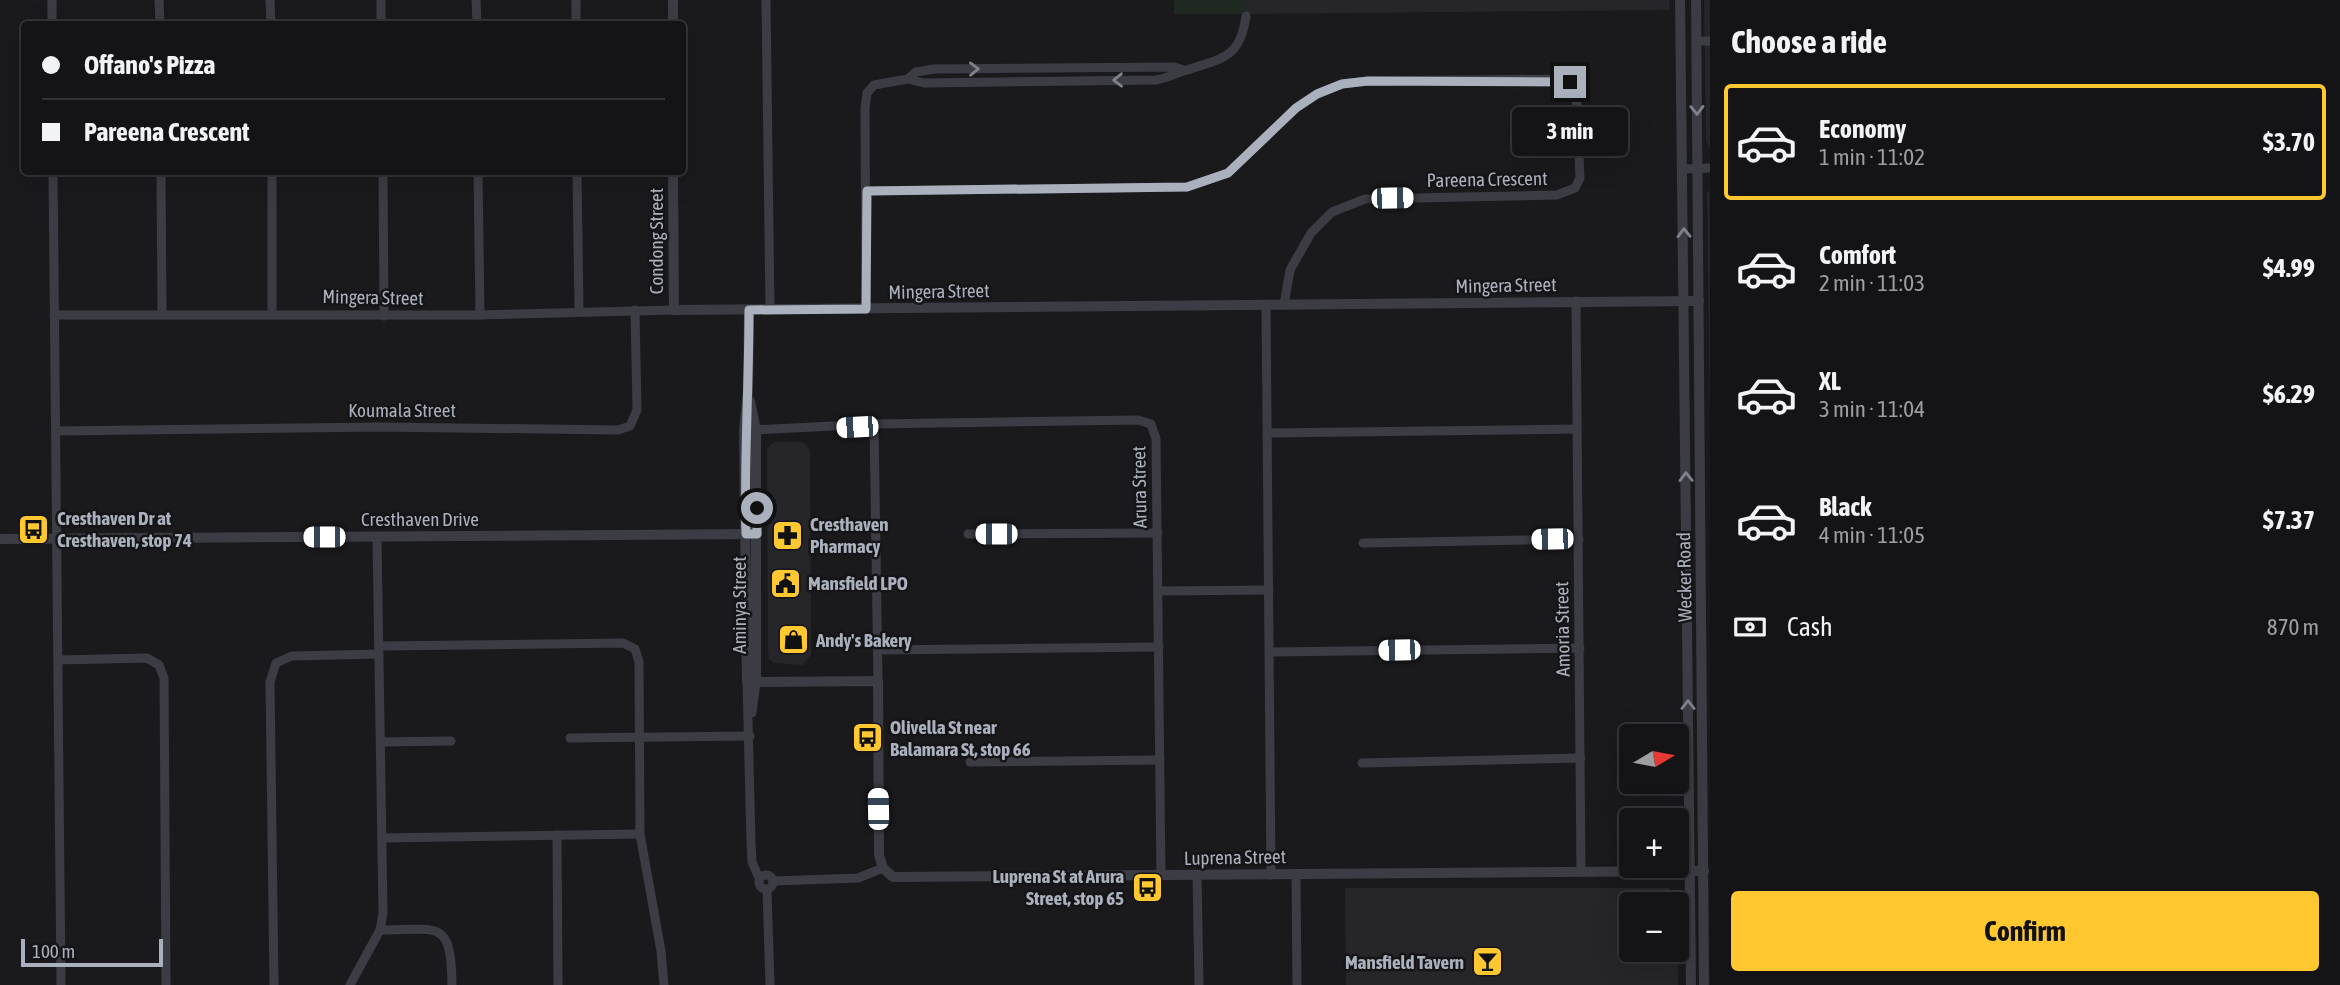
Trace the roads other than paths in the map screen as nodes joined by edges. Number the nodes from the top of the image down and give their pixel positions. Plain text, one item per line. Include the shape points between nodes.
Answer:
1 (52, 0) edge
2 (159, 0) edge
3 (271, 0) edge
4 (381, 0) edge
5 (476, 0) edge
6 (576, 0) edge
7 (673, 0) edge
8 (766, 0) edge
9 (1680, 0) edge
10 (1696, 0) edge
11 (1246, 16) dead end
12 (52, 21) edge
13 (159, 21) edge
14 (271, 21) edge
15 (381, 21) edge
16 (477, 21) edge
17 (576, 21) edge
18 (673, 21) edge
19 (1696, 41) junction
20 (1710, 41) edge
21 (1184, 70) junction
22 (908, 79) junction
23 (1683, 169) junction
24 (1704, 169) edge
25 (53, 175) edge
26 (161, 175) edge
27 (272, 175) edge
28 (383, 175) edge
29 (478, 175) edge
30 (578, 175) edge
31 (673, 175) edge
32 (867, 191) junction
33 (1699, 300) junction
34 (1576, 301) junction
35 (1684, 301) junction
36 (1266, 305) junction
37 (1284, 305) junction
38 (866, 309) junction
39 (579, 310) junction
40 (635, 310) junction
41 (674, 310) junction
42 (749, 310) junction
43 (770, 310) junction
44 (162, 313) junction
45 (272, 313) junction
46 (54, 315) junction
47 (480, 315) junction
48 (384, 316) junction
49 (748, 391) junction
50 (874, 424) junction
51 (1576, 429) junction
52 (744, 430) junction
53 (757, 430) junction
54 (56, 431) junction
55 (1268, 433) junction
56 (1157, 533) junction
57 (751, 534) junction
58 (968, 534) dead end
59 (377, 537) junction
60 (0, 539) edge
61 (57, 539) junction
62 (1579, 539) junction
63 (1363, 542) dead end
64 (1687, 553) junction
65 (1702, 554) junction
66 (1269, 590) junction
67 (1158, 591) junction
68 (1159, 647) junction
69 (1580, 648) junction
70 (1688, 648) junction
71 (1702, 648) junction
72 (379, 650) junction
73 (878, 650) junction
74 (1270, 652) junction
75 (58, 660) junction
76 (878, 681) junction
77 (752, 682) junction
78 (750, 736) junction
79 (639, 737) junction
80 (570, 738) dead end
81 (451, 741) dead end
82 (381, 742) junction
83 (1581, 758) junction
84 (1160, 760) junction
85 (970, 762) dead end
86 (1363, 763) dead end
87 (1689, 808) edge
88 (640, 834) junction
89 (557, 835) junction
90 (382, 838) junction
91 (883, 868) junction
92 (1689, 871) joint
93 (1704, 871) junction
94 (1581, 872) junction
95 (1619, 872) edge
96 (1296, 874) junction
97 (1197, 875) junction
98 (1272, 875) junction
99 (1161, 876) junction
100 (760, 878) junction
101 (773, 881) junction
102 (767, 890) junction
103 (380, 930) junction
104 (61, 985) edge
105 (166, 985) edge
106 (274, 985) edge
107 (350, 985) edge
108 (452, 985) edge
109 (558, 985) edge
110 (664, 985) edge
111 (771, 985) edge
112 (1199, 985) edge
113 (1297, 985) edge
114 (1691, 985) edge
115 (1704, 985) edge

1 - 12 street
2 - 13 street
3 - 14 street
4 - 15 street
5 - 16 street
6 - 17 street
7 - 18 street
8 - 43 street
9 - 23 street, Wecker Road
10 - 19 street, Wecker Road
11 - 21 street via 1242,36 1227,57
19 - 20 street
19 -> 24 street, Wecker Road
21 -> 22 street via 1156,80 924,83
22 -> 21 street via 916,72 934,69
22 - 32 street via 874,85 867,93
23 - 24 street
35 -> 23 street, Wecker Road
24 - 33 street, Wecker Road
25 - 46 street
26 - 44 street
27 - 45 street
28 - 48 street
29 - 47 street
30 - 39 street
31 - 41 street, Condong Street
32 - 37 street, Pareena Crescent via 1187,187 1228,173 1296,108 1342,84 1561,79 1576,86 1580,178 1575,188 1557,195 1365,199 1332,212 1311,233 1290,270
32 - 38 street
33 - 35 street, Mingera Street
33 - 65 street, Wecker Road
34 - 35 street, Mingera Street
34 - 37 street, Mingera Street
34 - 51 street, Amoria Street
64 -> 35 street, Wecker Road
36 - 37 street, Mingera Street
36 - 38 street, Mingera Street
36 - 55 street
38 - 43 street, Mingera Street
39 - 40 street, Mingera Street
39 - 47 street, Mingera Street
40 - 41 street, Mingera Street
40 - 54 street, Koumala Street via 637,410 630,426 618,430
41 - 42 street, Mingera Street
42 - 43 street, Mingera Street
42 - 49 street, Aminya Street
44 - 45 street, Mingera Street
44 - 46 street, Mingera Street
45 - 48 street, Mingera Street
46 - 54 street
47 - 48 street, Mingera Street
49 - 52 street, Aminya Street
49 - 53 street, Aminya Street
50 - 53 street, Arura Street
50 - 56 street, Arura Street via 1148,421 1156,433
50 - 73 street
51 - 55 street
51 - 62 street, Amoria Street
52 - 53 street, Arura Street
52 - 57 street, Aminya Street
53 - 57 street, Aminya Street
54 - 61 street
55 - 66 street
56 - 58 street
56 - 67 street, Arura Street
57 - 59 street, Cresthaven Drive
57 - 77 street, Aminya Street
59 - 61 street, Cresthaven Drive
59 - 72 street
60 - 61 street, Cresthaven Drive
61 - 75 street
62 - 63 street
62 - 69 street, Amoria Street
64 - 65 street
64 - 70 street, Wecker Road
65 - 71 street, Wecker Road
66 - 67 street
66 - 74 street
67 - 68 street, Arura Street
68 - 73 street
68 - 84 street, Arura Street
69 - 74 street
69 - 83 street, Amoria Street
70 - 71 street
87 -> 70 street, Wecker Road
71 - 93 street, Wecker Road
72 - 79 street via 623,643 635,649 639,662
72 - 82 street
72 - 106 street via 292,656 276,663 270,682
73 - 76 street
74 - 98 street
75 - 104 street
75 - 105 street via 148,658 159,665 164,678
76 - 77 street
76 - 91 street via 879,855
77 - 78 street, Aminya Street
78 - 79 street
78 - 100 street, Aminya Street via 752,862
79 - 80 street
79 - 88 street
81 - 82 street
82 - 90 street
83 - 86 street
83 - 94 street, Amoria Street
84 - 85 street
84 - 99 street, Arura Street
88 - 89 street
88 - 110 street
89 - 90 street
89 - 109 street
90 - 103 street
91 - 99 street, Luprena Street via 901,878
91 - 101 street via 859,878
92 - 93 street, Luprena Street
92 - 114 street, Wecker Road
93 - 115 street, Wecker Road
94 - 95 street, Luprena Street
94 - 96 street, Luprena Street
96 - 98 street, Luprena Street
96 - 113 street
97 - 98 street, Luprena Street
97 - 99 street, Luprena Street
97 - 112 street
100 - 101 street via 768,875
100 - 102 street, Aminya Street via 760,887
101 - 102 street
102 - 111 street
103 - 107 street
103 - 108 street via 437,930 447,937

